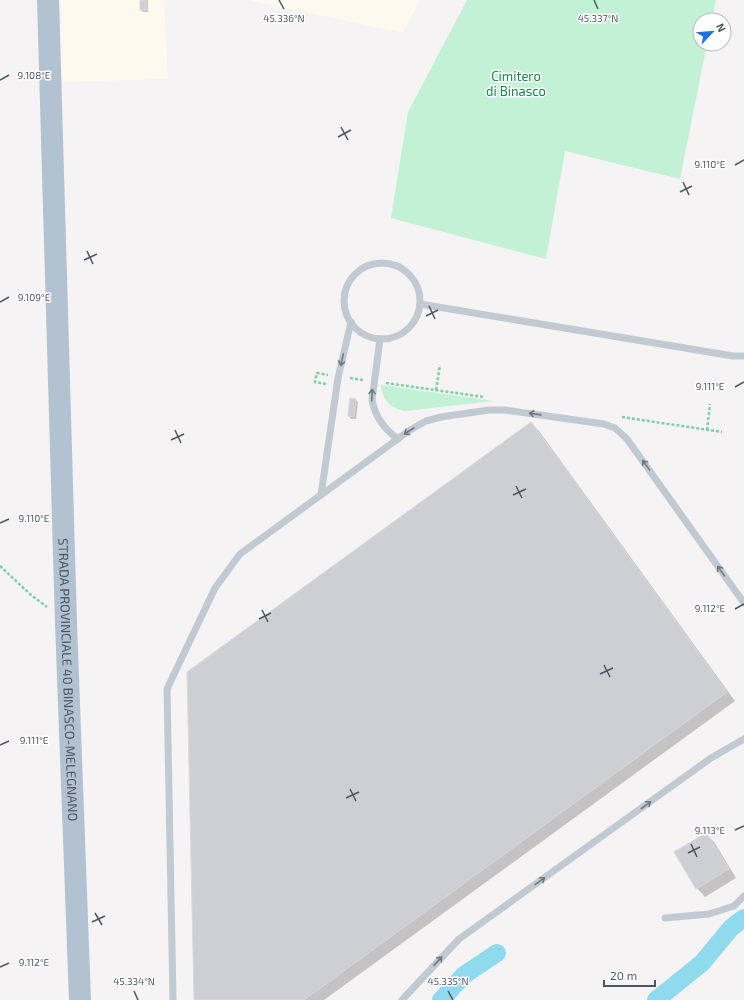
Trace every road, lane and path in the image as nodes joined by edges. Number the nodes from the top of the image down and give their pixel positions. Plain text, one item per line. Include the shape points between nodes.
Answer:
1 (48, 0) edge
2 (420, 304) junction
3 (351, 322) junction
4 (380, 339) junction
5 (744, 356) edge
6 (440, 365) dead end
7 (436, 390) dead end
8 (710, 404) dead end
9 (707, 430) dead end
10 (398, 439) junction
11 (321, 495) junction
12 (0, 566) edge
13 (744, 603) edge
14 (66, 622) junction
15 (744, 739) edge
16 (744, 896) edge
17 (665, 918) dead end
18 (80, 1000) edge
19 (173, 1000) edge
20 (402, 1000) edge

1 - 14 main road, STRADA PROVINCIALE 40 BINASCO-MELEGNANO
2 - 3 lane via 419,291 414,280 405,271 383,263 371,265 360,270 346,290 344,302
2 - 4 lane via 417,317 410,328 400,335
2 - 5 lane
3 - 4 lane via 362,334
3 -> 11 lane via 338,378
10 -> 4 lane via 388,433 373,409
6 - 7 path
8 - 9 path
10 - 11 lane
13 -> 10 lane via 627,439 615,428 564,418 489,410 426,421
11 - 19 lane via 240,554 215,588 167,689
12 - 14 path via 31,595
14 - 18 main road, STRADA PROVINCIALE 40 BINASCO-MELEGNANO
20 -> 15 lane via 459,939 711,758
16 - 17 lane via 734,906 709,914

